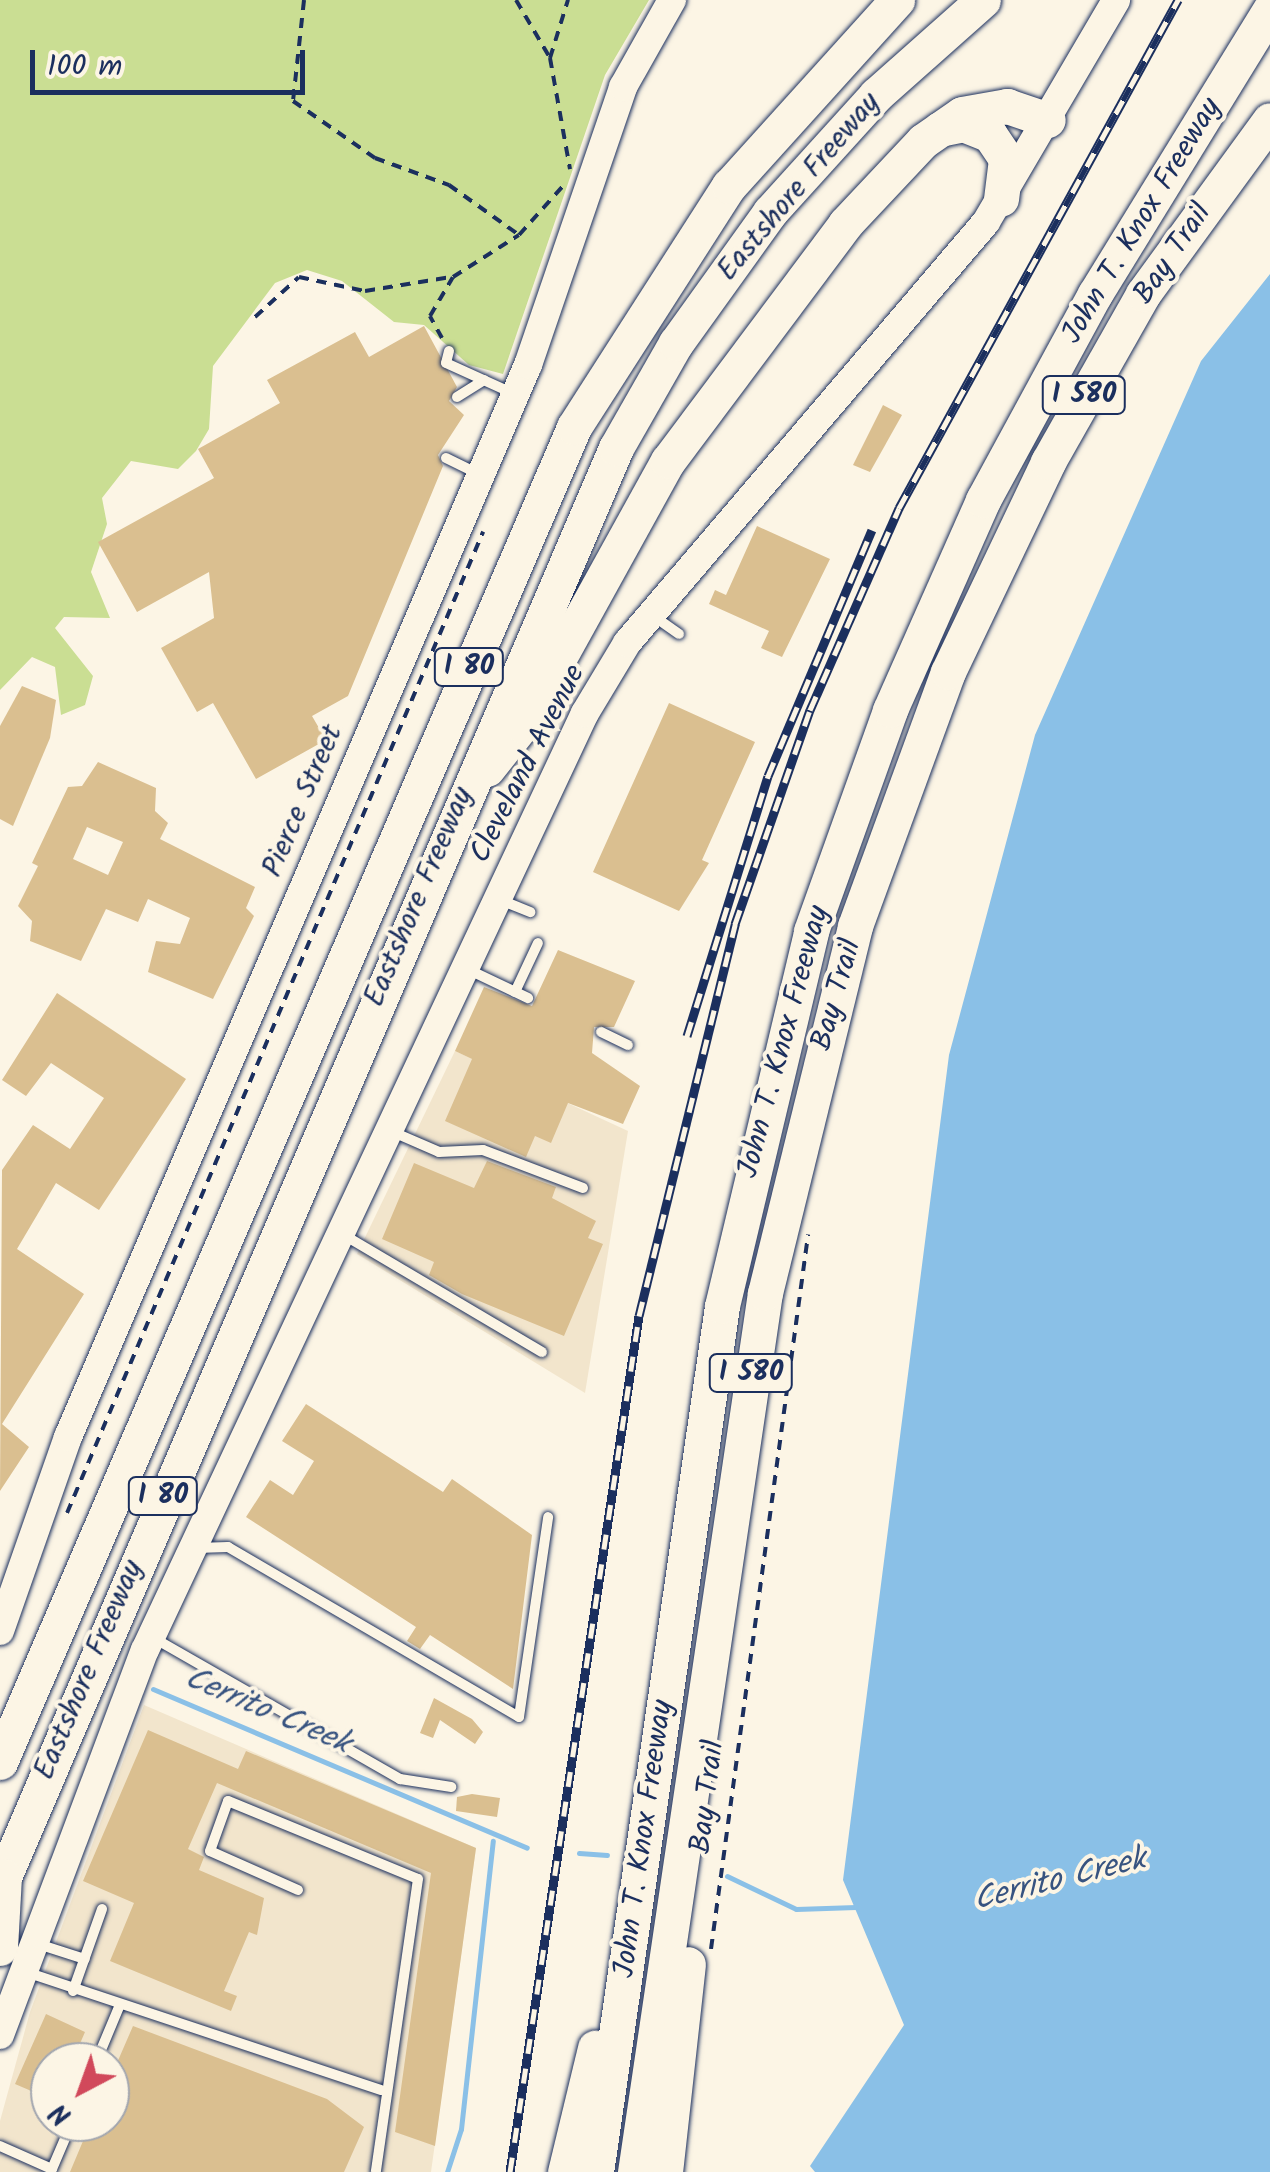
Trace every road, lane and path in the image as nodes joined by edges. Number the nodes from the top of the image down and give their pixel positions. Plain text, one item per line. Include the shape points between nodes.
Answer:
1 (304, 0) edge
2 (516, 0) edge
3 (568, 0) edge
4 (672, 0) edge
5 (865, 0) edge
6 (897, 0) edge
7 (983, 0) edge
8 (1116, 0) edge
9 (1256, 0) edge
10 (1270, 10) edge
11 (550, 58) junction
12 (1270, 105) edge
13 (1048, 120) junction
14 (1270, 120) edge
15 (922, 140) junction
16 (729, 186) junction
17 (1001, 198) junction
18 (1207, 200) junction
19 (519, 235) junction
20 (1114, 262) junction
21 (453, 277) junction
22 (255, 317) dead end
23 (449, 350) joint
24 (484, 380) junction
25 (512, 394) junction
26 (457, 396) dead end
27 (446, 458) dead end
28 (477, 473) junction
29 (488, 516) dead end
30 (651, 614) junction
31 (679, 634) dead end
32 (458, 805) junction
33 (497, 899) junction
34 (531, 912) dead end
35 (538, 943) dead end
36 (464, 968) junction
37 (515, 992) junction
38 (528, 998) dead end
39 (601, 1032) dead end
40 (628, 1045) dead end
41 (388, 1129) junction
42 (582, 1188) dead end
43 (812, 1218) dead end
44 (339, 1232) junction
45 (542, 1352) dead end
46 (548, 1517) dead end
47 (63, 1524) dead end
48 (190, 1549) junction
49 (0, 1631) edge
50 (148, 1643) junction
51 (704, 1690) junction
52 (7, 1732) edge
53 (0, 1762) edge
54 (452, 1788) dead end
55 (2, 1881) edge
56 (298, 1890) dead end
57 (102, 1909) dead end
58 (714, 1932) dead end
59 (18, 1954) edge
60 (85, 1959) junction
61 (625, 1973) junction
62 (74, 1990) junction
63 (119, 2008) junction
64 (0, 2035) edge
65 (105, 2042) edge
66 (381, 2090) junction
67 (63, 2142) edge
68 (0, 2146) edge
69 (376, 2172) edge
70 (565, 2172) edge
71 (596, 2172) edge
72 (635, 2172) edge
73 (665, 2172) edge

1 - 19 path via 293,102 375,158 449,185
2 - 11 path
3 - 11 path
4 - 25 street, Pierce Street via 622,87
5 - 16 highway
6 - 16 highway, Eastshore Freeway / I 80
7 - 32 highway, Eastshore Freeway / I 80 via 810,166 676,343 598,483
8 - 13 street, Cleveland Avenue
9 - 20 highway
10 - 20 highway, John T. Knox Freeway / I 580
11 - 19 path via 570,176
12 - 18 highway
13 - 15 highway via 984,106
13 - 17 street, Cleveland Avenue
14 - 18 highway, John T. Knox Freeway / I 580
15 - 17 highway via 952,125 990,135 1006,160
15 - 32 highway via 816,259 690,430 522,725
16 - 52 highway, Eastshore Freeway / I 80 via 637,318 562,452
17 - 30 street, Cleveland Avenue
18 - 51 highway, John T. Knox Freeway / I 580 via 1122,328 1012,531 866,890 772,1254
19 - 21 path
20 - 61 highway, John T. Knox Freeway / I 580 via 1019,430 919,640 789,1004 722,1306
21 - 22 path via 365,291 299,277
21 - 23 path via 430,316
23 - 24 lane via 446,364
24 - 25 lane
24 - 26 lane
25 - 28 street, Pierce Street
27 - 28 lane
28 - 49 street, Pierce Street via 61,1454
29 - 47 path
30 - 31 lane
30 - 33 street, Cleveland Avenue via 585,714
32 - 55 highway, Eastshore Freeway / I 80
33 - 34 lane
33 - 36 street, Cleveland Avenue
35 - 37 lane
36 - 37 lane
36 - 41 street, Cleveland Avenue
37 - 38 lane
39 - 40 lane
41 - 42 lane via 439,1152 483,1150
41 - 44 street, Cleveland Avenue
43 - 58 path, Bay Trail
44 - 45 lane
44 - 48 street, Cleveland Avenue
46 - 48 lane via 519,1717 228,1547
48 - 50 street, Cleveland Avenue
50 - 54 lane via 400,1779
50 - 59 street, Cleveland Avenue
51 - 72 highway, John T. Knox Freeway / I 580
51 - 73 highway via 715,1720
52 - 53 highway, Eastshore Freeway / I 80
55 - 59 highway, Eastshore Freeway
56 - 66 lane via 210,1851 228,1801 418,1879
57 - 60 lane
59 - 60 lane
59 - 62 lane
59 - 64 street, Cleveland Avenue
60 - 62 lane
61 - 70 highway via 588,2069
61 - 71 highway, John T. Knox Freeway / I 580
62 - 63 lane
63 - 65 lane
63 - 66 lane via 133,2000
66 - 69 lane
67 - 68 lane via 52,2169

